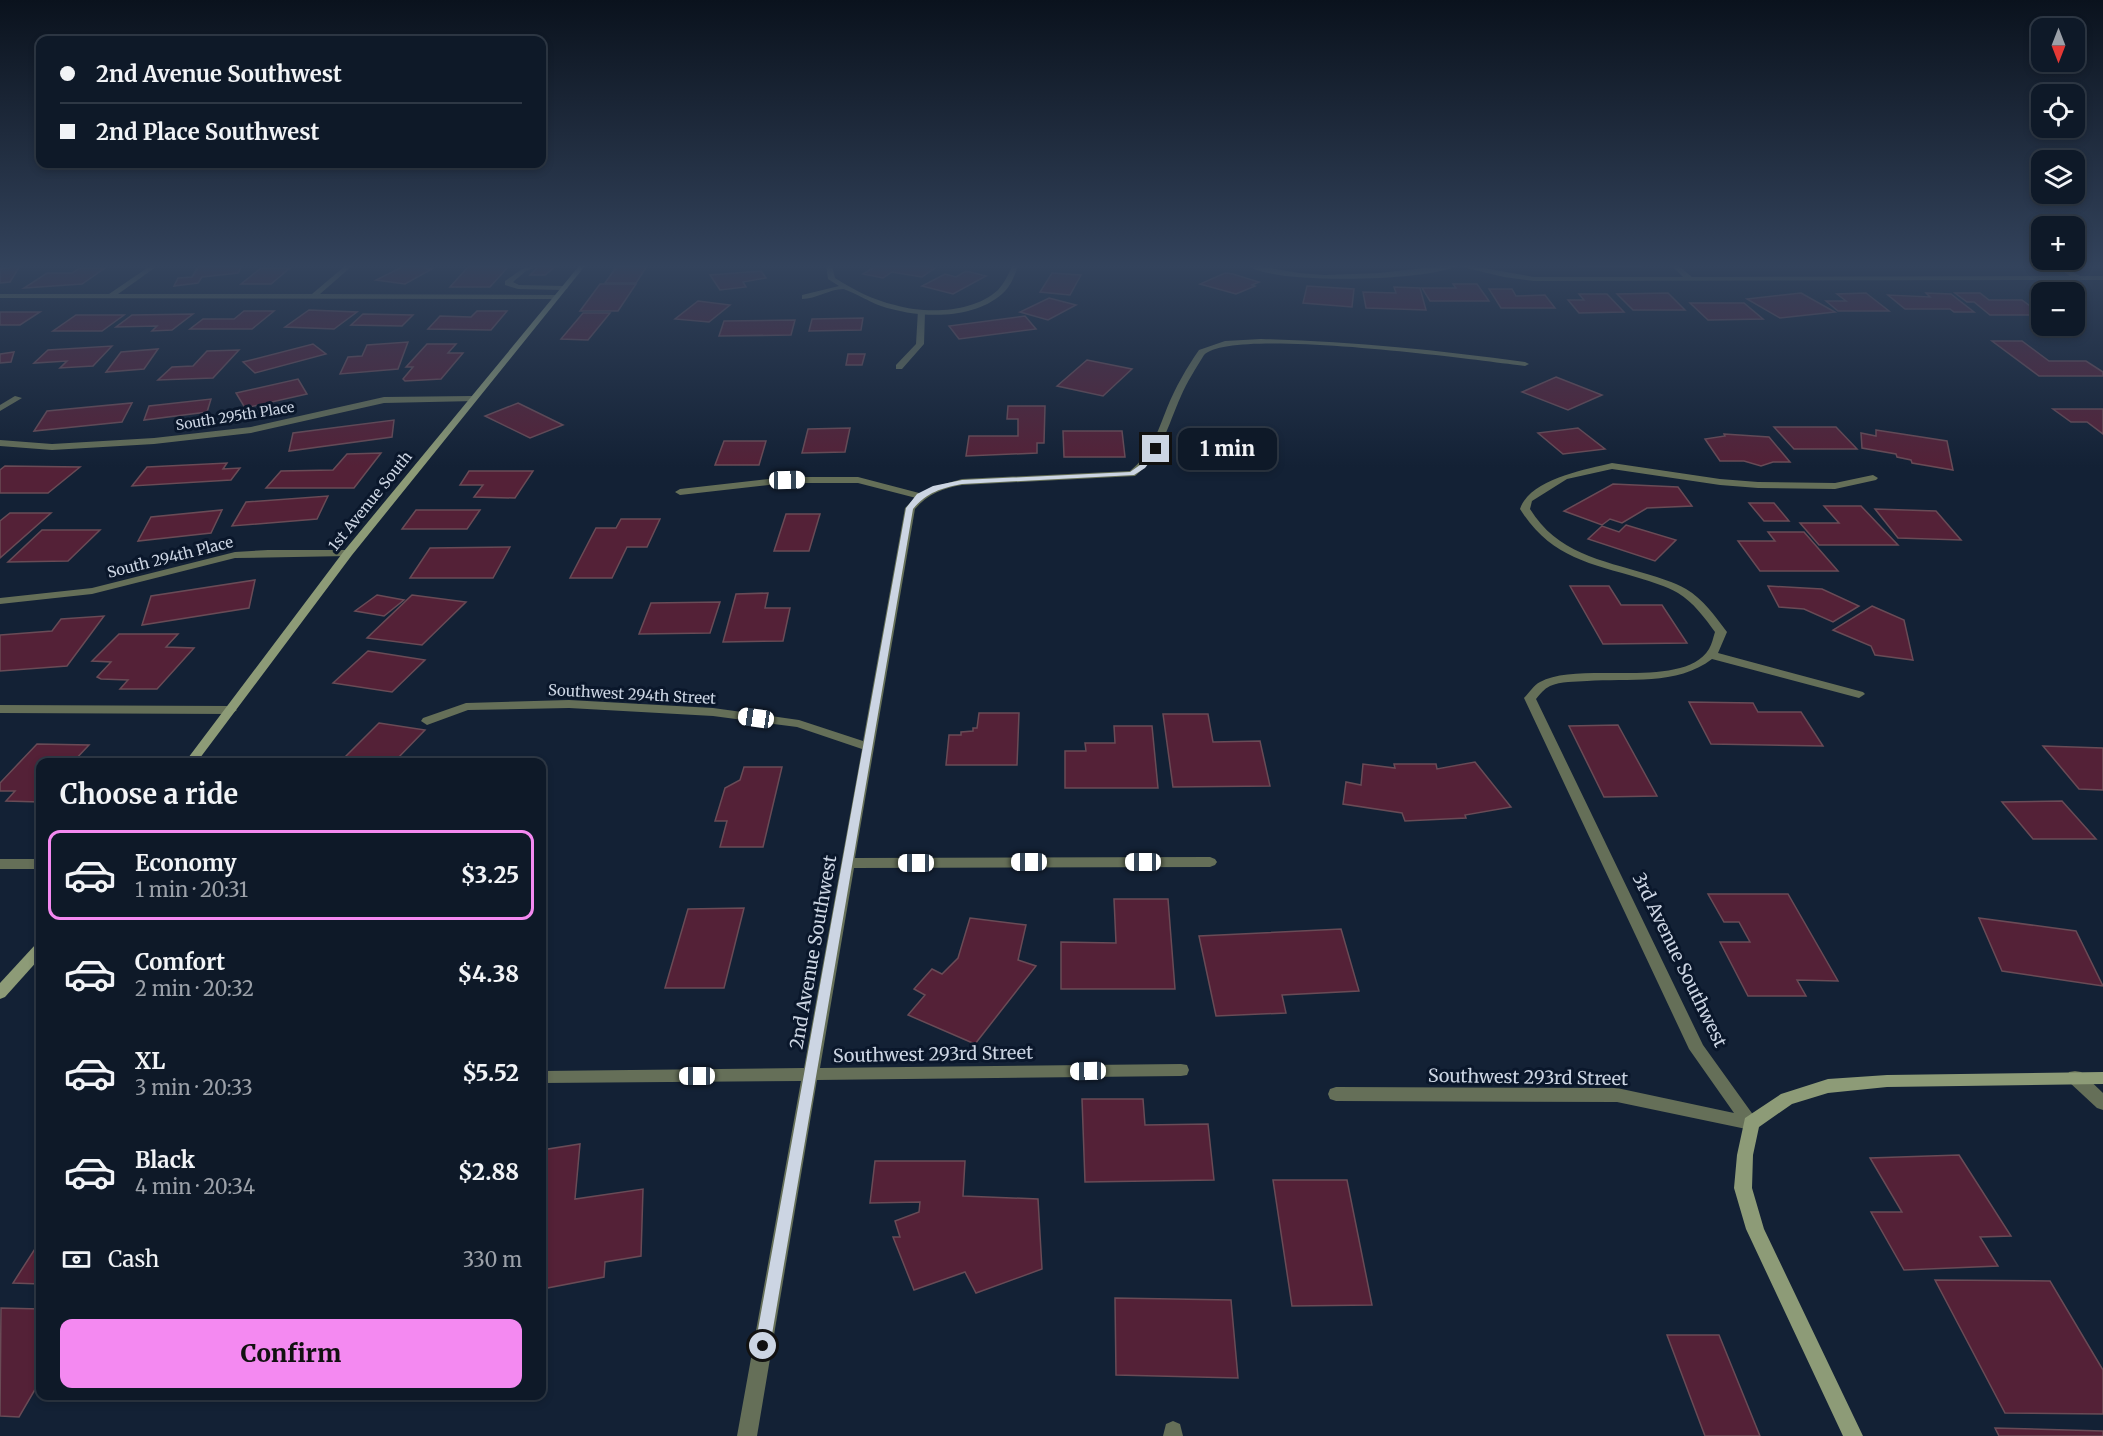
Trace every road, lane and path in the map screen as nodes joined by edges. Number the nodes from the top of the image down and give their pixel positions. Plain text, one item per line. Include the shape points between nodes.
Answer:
1 (526, 333) edge
2 (920, 333) edge
3 (1525, 364) dead end
4 (899, 367) dead end
5 (18, 398) dead end
6 (472, 399) junction
7 (0, 408) edge
8 (0, 443) edge
9 (1873, 478) dead end
10 (680, 492) dead end
11 (920, 496) junction
12 (348, 553) junction
13 (0, 601) edge
14 (1712, 655) junction
15 (1859, 694) dead end
16 (0, 710) edge
17 (231, 710) junction
18 (426, 721) dead end
19 (869, 747) junction
20 (194, 758) edge
21 (1210, 862) dead end
22 (848, 863) junction
23 (0, 864) edge
24 (36, 864) edge
25 (36, 953) edge
26 (0, 993) edge
27 (1181, 1070) dead end
28 (811, 1075) junction
29 (546, 1077) edge
30 (2075, 1077) junction
31 (2103, 1078) edge
32 (1336, 1094) dead end
33 (2103, 1103) edge
34 (1751, 1123) junction
35 (747, 1436) edge
36 (1853, 1436) edge

1 - 6 street, 1st Avenue South
2 - 4 street via 920,344
3 - 11 street via 1426,351 1287,343 1215,346 1203,351 1176,397 1156,449 1132,474 962,482 935,487
5 - 7 street
6 - 8 street, South 295th Place via 384,400 251,430 154,441 52,447
6 - 12 street, 1st Avenue South
9 - 14 street via 1835,486 1758,484 1612,466 1564,477 1528,500 1525,509 1542,534 1577,556 1683,591 1706,610 1721,632 1720,644
10 - 11 street via 787,480 858,480
11 - 19 street, 2nd Avenue Southwest via 910,508
12 - 13 street, South 294th Place via 235,555 92,591
12 - 17 street, 1st Avenue South
14 - 15 street
14 - 34 street, 3rd Avenue Southwest via 1677,672 1545,683 1530,698 1697,1049
16 - 17 street
17 - 20 street, 1st Avenue South
18 - 19 street, Southwest 294th Street via 465,707 507,705 569,704 712,712 799,724
19 - 22 street, 2nd Avenue Southwest
21 - 22 street
22 - 28 street, 2nd Avenue Southwest
23 - 24 street
25 - 26 street
27 - 28 street, Southwest 293rd Street
28 - 29 street, Southwest 293rd Street
28 - 35 street, 2nd Avenue Southwest
30 - 31 street
30 - 33 street
30 - 34 street via 1828,1086 1787,1099
32 - 34 street, Southwest 293rd Street via 1617,1095
34 - 36 street via 1743,1188 1755,1229

